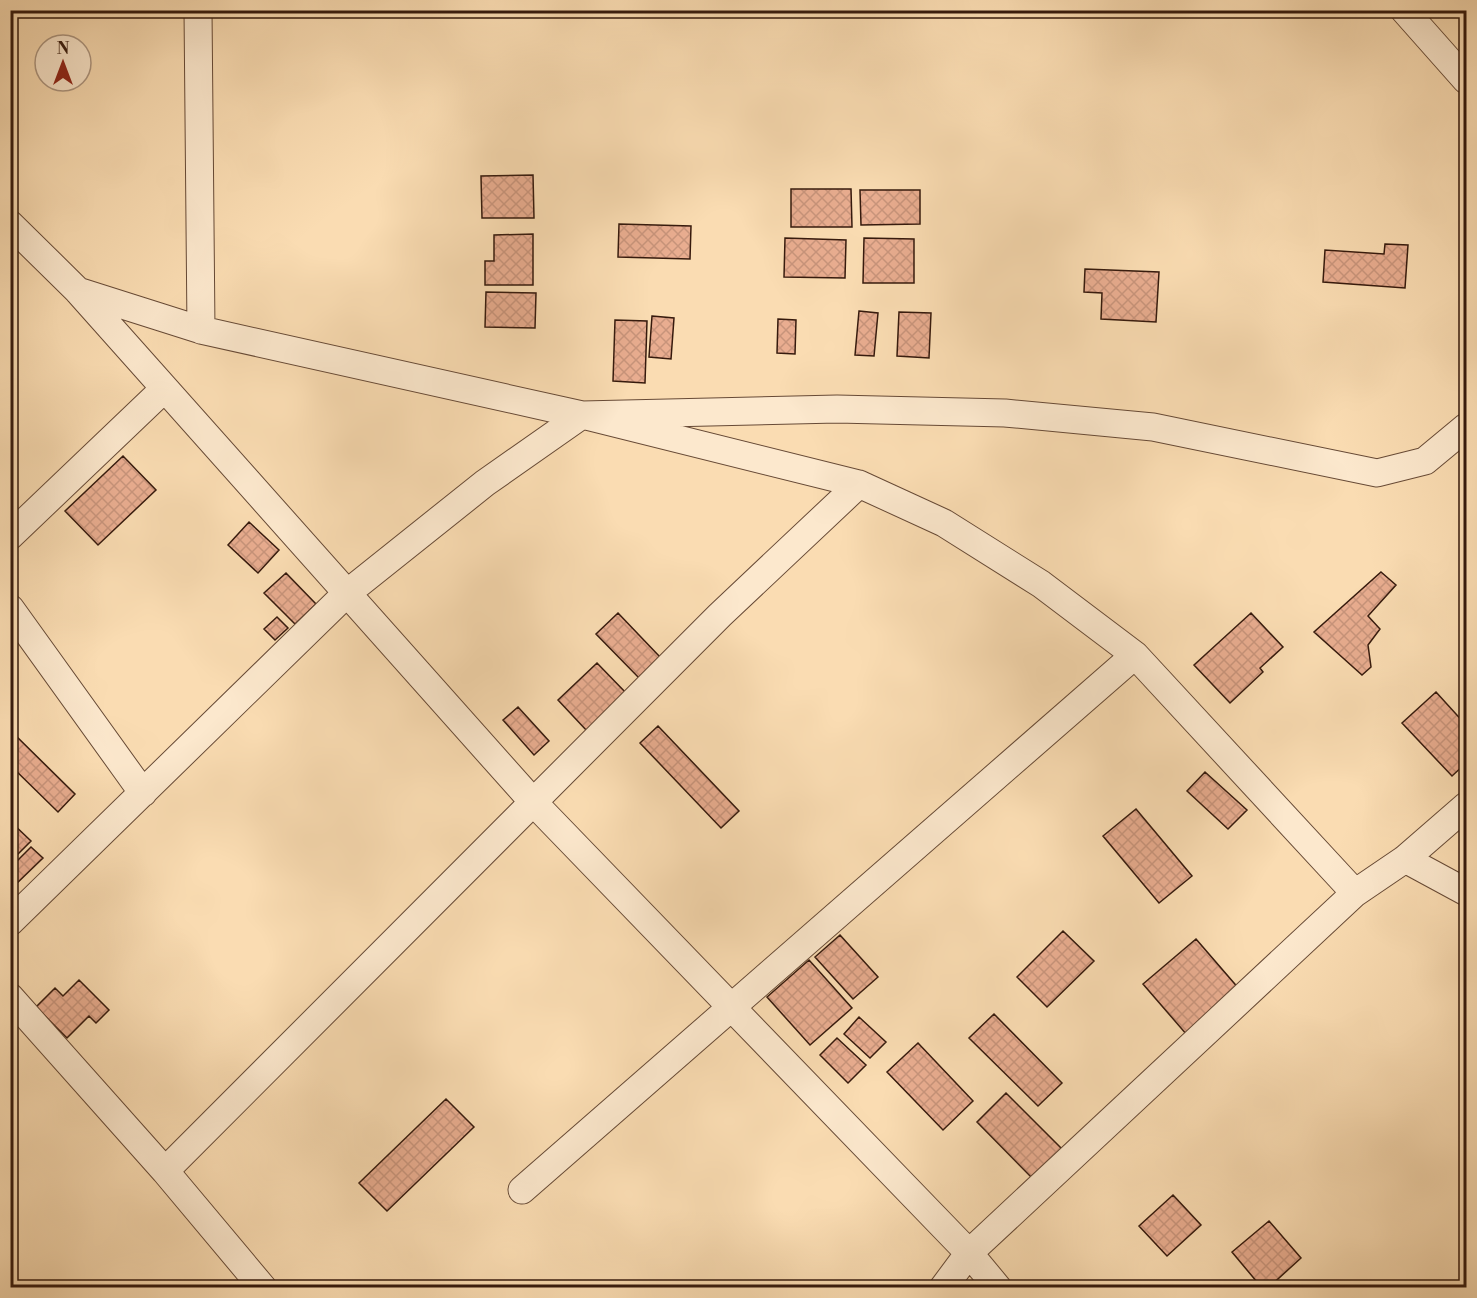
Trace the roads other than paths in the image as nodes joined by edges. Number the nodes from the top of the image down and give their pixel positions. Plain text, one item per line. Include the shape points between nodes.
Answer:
1 (198, 10) edge
2 (1404, 10) edge
3 (1467, 80) edge
4 (10, 224) edge
5 (78, 291) junction
6 (201, 330) junction
7 (164, 389) junction
8 (582, 416) junction
9 (1467, 427) edge
10 (860, 484) junction
11 (10, 536) edge
12 (346, 594) junction
13 (10, 608) edge
14 (1135, 655) junction
15 (143, 793) junction
16 (534, 803) junction
17 (1467, 806) edge
18 (1405, 859) junction
19 (1467, 892) edge
20 (1354, 893) junction
21 (10, 922) edge
22 (10, 997) edge
23 (731, 1007) junction
24 (165, 1171) junction
25 (522, 1190) dead end
26 (969, 1253) junction
27 (263, 1287) edge
28 (943, 1287) edge
29 (998, 1287) edge

1 - 6 street
2 - 3 street
4 - 5 street
5 - 6 street
5 - 7 street
6 - 8 street
7 - 11 street
7 - 12 street
8 - 9 street via 837,409 1005,413 1153,428 1377,473 1425,461
8 - 10 street
8 - 12 street via 485,483
10 - 14 street via 964,535 1041,584
10 - 16 street via 720,615
12 - 15 street
12 - 16 street
13 - 15 street
14 - 20 street
14 - 23 street
15 - 21 street
16 - 23 street
16 - 24 street
17 - 18 street
18 - 19 street
18 - 20 street
20 - 26 street
22 - 24 street
23 - 25 street
23 - 26 street
24 - 27 street
26 - 28 street
26 - 29 street

